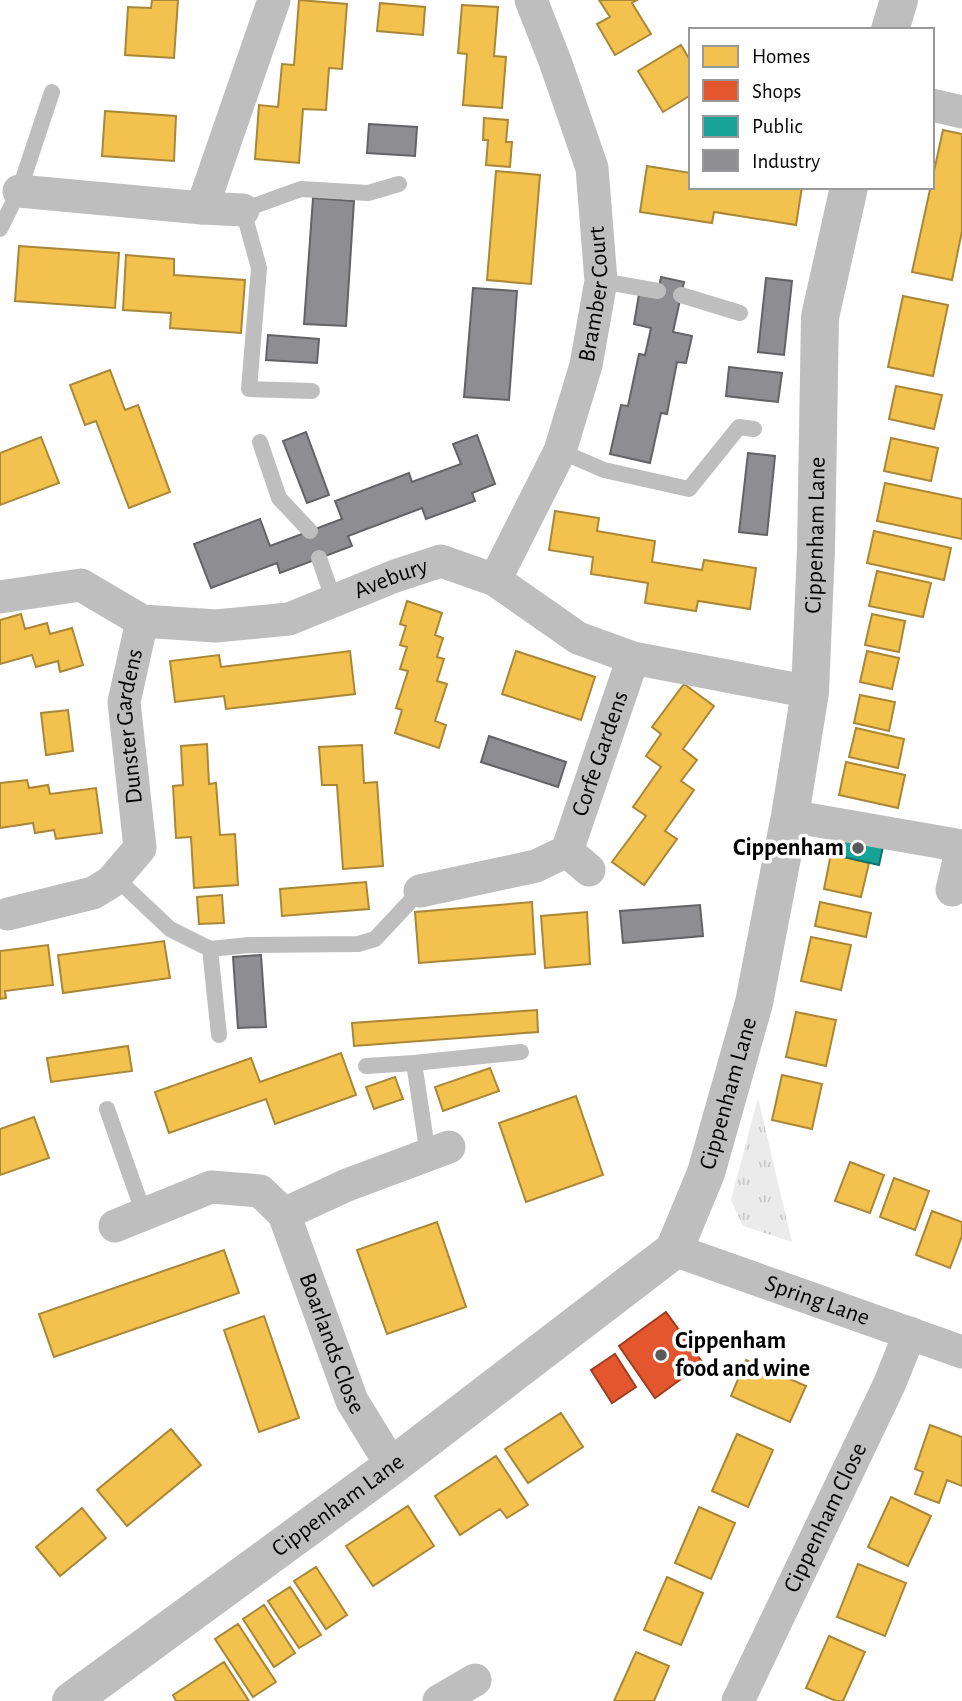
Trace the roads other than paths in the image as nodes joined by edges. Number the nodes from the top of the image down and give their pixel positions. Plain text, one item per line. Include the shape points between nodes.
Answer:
1 (274, 0) edge
2 (531, 0) edge
3 (899, 0) edge
4 (891, 28) edge
5 (52, 92) dead end
6 (934, 105) edge
7 (962, 112) edge
8 (399, 184) dead end
9 (849, 189) edge
10 (19, 191) junction
11 (202, 208) junction
12 (243, 210) junction
13 (0, 229) edge
14 (601, 281) junction
15 (658, 291) dead end
16 (681, 295) dead end
17 (740, 313) dead end
18 (312, 391) dead end
19 (754, 429) dead end
20 (260, 442) dead end
21 (560, 451) junction
22 (310, 531) dead end
23 (319, 558) dead end
24 (495, 580) junction
25 (0, 597) edge
26 (334, 601) junction
27 (142, 621) junction
28 (633, 658) junction
29 (810, 692) junction
30 (790, 816) junction
31 (962, 846) edge
32 (115, 877) junction
33 (952, 890) dead end
34 (420, 891) joint
35 (8, 914) dead end
36 (210, 949) junction
37 (219, 1035) dead end
38 (521, 1052) dead end
39 (414, 1063) junction
40 (366, 1066) dead end
41 (107, 1109) dead end
42 (439, 1151) joint
43 (284, 1214) junction
44 (130, 1220) joint
45 (674, 1250) junction
46 (910, 1333) junction
47 (962, 1352) edge
48 (392, 1466) junction
49 (475, 1679) dead end
50 (71, 1701) edge
51 (439, 1701) edge
52 (738, 1701) edge

1 - 11 street
2 - 14 street, Bramber Court via 592,168
3 - 4 street
5 - 10 lane
6 - 7 street
8 - 12 lane via 368,193 301,189
9 - 29 street, Cippenham Lane via 820,317
10 - 11 street
10 - 13 lane
11 - 12 street
12 - 18 lane via 259,268 249,388
14 - 15 lane
14 - 21 street, Bramber Court via 586,365
16 - 17 lane
19 - 21 lane via 739,427 689,489 604,470
20 - 22 lane via 279,498
21 - 24 street, Bramber Court
23 - 26 lane
24 - 26 street, Avebury via 440,561
24 - 28 street, Avebury via 578,638
25 - 27 street, Avebury via 81,585
26 - 27 street, Avebury via 289,619 216,626
27 - 32 street, Dunster Gardens via 124,702 140,848
28 - 29 street, Avebury
28 - 34 street, Corfe Gardens via 578,860
29 - 30 street, Cippenham Lane
30 - 31 street
30 - 45 street, Cippenham Lane via 754,1003 706,1173
31 - 33 street
32 - 35 street, Dunster Gardens via 93,893
32 - 36 lane via 170,929
34 - 36 lane via 375,939 358,944
36 - 37 lane
38 - 39 lane
39 - 40 lane
39 - 42 lane
41 - 44 lane
42 - 43 street
43 - 44 street, Boarlands Close via 260,1191 211,1187
43 - 48 street, Boarlands Close via 352,1401
45 - 46 street, Spring Lane
45 - 48 street, Cippenham Lane
46 - 47 street, Spring Lane
46 - 52 street, Cippenham Close
48 - 50 street, Cippenham Lane
49 - 51 street

